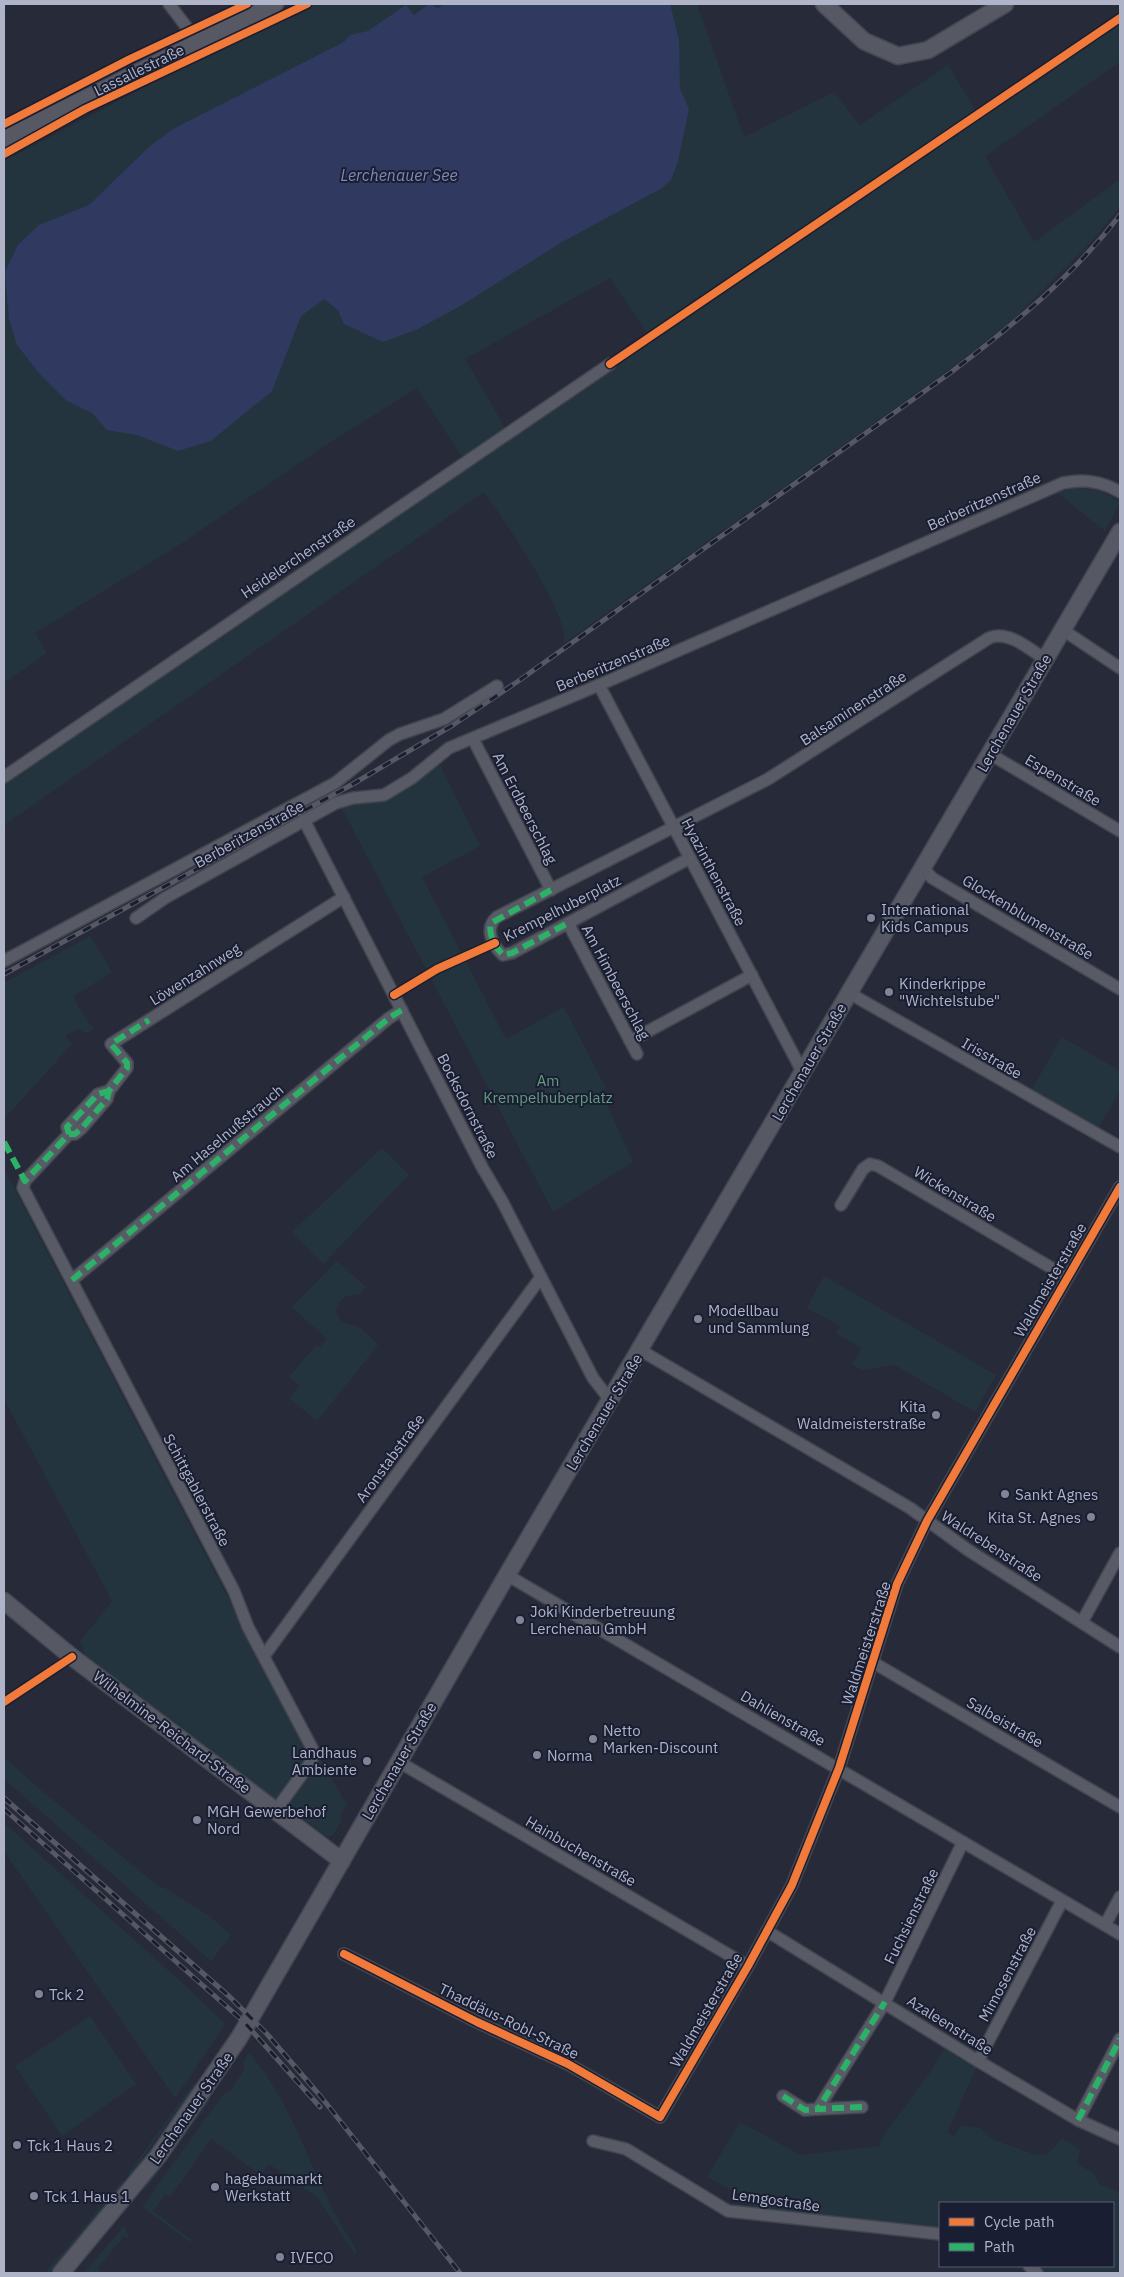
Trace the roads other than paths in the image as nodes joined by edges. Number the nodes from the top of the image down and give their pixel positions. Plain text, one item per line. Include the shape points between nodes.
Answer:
1 (169, 4) edge
2 (275, 4) edge
3 (824, 4) edge
4 (1005, 4) edge
5 (198, 42) junction
6 (4, 139) edge
7 (610, 364) dead end
8 (1120, 492) edge
9 (1120, 532) edge
10 (1063, 630) junction
11 (1045, 660) junction
12 (1120, 668) edge
13 (599, 685) junction
14 (497, 686) dead end
15 (473, 739) junction
16 (990, 754) junction
17 (4, 777) edge
18 (304, 820) junction
19 (673, 826) junction
20 (1120, 832) edge
21 (690, 858) junction
22 (923, 868) junction
23 (551, 890) junction
24 (344, 897) junction
25 (136, 918) dead end
26 (568, 923) junction
27 (4, 961) edge
28 (752, 975) junction
29 (1120, 989) edge
30 (849, 993) junction
31 (402, 1010) junction
32 (630, 1042) junction
33 (637, 1054) dead end
34 (802, 1073) junction
35 (1120, 1147) edge
36 (24, 1181) joint
37 (1120, 1187) edge
38 (841, 1205) dead end
39 (541, 1277) junction
40 (1067, 1277) junction
41 (72, 1280) junction
42 (640, 1350) junction
43 (610, 1400) junction
44 (926, 1520) junction
45 (1120, 1553) edge
46 (507, 1575) junction
47 (4, 1601) edge
48 (1082, 1622) junction
49 (1120, 1647) edge
50 (264, 1656) junction
51 (874, 1663) junction
52 (399, 1762) junction
53 (839, 1768) junction
54 (1120, 1807) edge
55 (276, 1810) junction
56 (963, 1842) junction
57 (342, 1861) junction
58 (1120, 1897) edge
59 (1062, 1901) junction
60 (1105, 1925) junction
61 (767, 1931) junction
62 (1120, 1934) edge
63 (344, 1954) dead end
64 (748, 1966) junction
65 (885, 2002) junction
66 (1120, 2039) edge
67 (978, 2061) junction
68 (783, 2096) dead end
69 (862, 2107) dead end
70 (818, 2109) junction
71 (660, 2117) joint
72 (1078, 2120) junction
73 (1120, 2139) edge
74 (593, 2141) dead end
75 (939, 2234) edge
76 (61, 2273) edge

1 - 5 street
2 - 5 main road, Lassallestraße
3 - 4 main road via 864,41 898,56 928,50
5 - 6 main road, Lassallestraße
7 - 17 street, Heidelerchenstraße
8 - 13 street, Berberitzenstraße via 1106,484 1079,480 1063,483
9 - 10 main road, Lerchenauer Straße
10 - 11 main road, Lerchenauer Straße
10 - 12 street
11 - 16 main road, Lerchenauer Straße
11 - 19 street, Balsaminenstraße via 1006,636 989,638 790,766
13 - 15 street, Berberitzenstraße
13 - 19 street, Hyazinthenstraße
14 - 27 street, Berberitzenstraße via 444,719 389,740 335,783
15 - 18 street, Berberitzenstraße via 449,748 412,778 384,795 336,803
15 - 23 street, Am Erdbeerschlag
16 - 20 street, Espenstraße
16 - 22 main road, Lerchenauer Straße
18 - 24 street, Bocksdornstraße
18 - 25 street, Berberitzenstraße via 165,898
19 - 21 street, Hyazinthenstraße
19 - 23 street, Krempelhuberplatz
21 - 26 street, Krempelhuberplatz
21 - 28 street, Hyazinthenstraße
22 - 29 street, Glockenblumenstraße via 932,878
22 - 30 main road, Lerchenauer Straße
23 - 26 street, Krempelhuberplatz via 490,923 489,931 494,943 503,955 512,953
24 - 31 street, Bocksdornstraße
24 - 36 street, Löwenzahnweg via 111,1044 127,1063 127,1068 109,1091 102,1108 79,1131 69,1134
26 - 32 street, Am Himbeerschlag
28 - 32 street
28 - 34 street, Hyazinthenstraße
30 - 34 main road, Lerchenauer Straße
30 - 35 street, Irisstraße
31 - 39 street, Bocksdornstraße
31 - 41 street, Am Haselnußstrauch
32 - 33 street, Am Himbeerschlag
34 - 42 main road, Lerchenauer Straße
36 - 41 street, Schittgablerstraße via 23,1188
37 - 40 street, Waldmeisterstraße
38 - 40 street, Wickenstraße via 863,1169 870,1164 878,1166
39 - 43 street, Bocksdornstraße via 593,1378
39 - 50 street, Aronstabstraße
40 - 44 street, Waldmeisterstraße
41 - 50 street, Schittgablerstraße via 234,1591
42 - 43 main road, Lerchenauer Straße
42 - 44 street, Waldrebenstraße
43 - 46 main road, Lerchenauer Straße
44 - 48 street, Waldrebenstraße
44 - 51 street, Waldmeisterstraße via 897,1584
45 - 48 street
46 - 52 main road, Lerchenauer Straße
46 - 53 street, Dahlienstraße
47 - 55 main road, Wilhelmine-Reichard-Straße via 76,1660
48 - 49 street, Waldrebenstraße
50 - 55 street, Schittgablerstraße via 312,1748 313,1756
51 - 53 street, Waldmeisterstraße
51 - 54 street, Salbeistraße
52 - 57 main road, Lerchenauer Straße
52 - 64 street, Hainbuchenstraße
53 - 56 street, Dahlienstraße
53 - 61 street, Waldmeisterstraße via 792,1885
55 - 57 main road, Wilhelmine-Reichard-Straße
56 - 59 street, Dahlienstraße
56 - 65 street, Fuchsienstraße
57 - 76 main road, Lerchenauer Straße via 239,2038 199,2098 158,2156
58 - 60 street
59 - 60 street, Dahlienstraße
59 - 67 street, Mimosenstraße
60 - 62 street, Dahlienstraße
61 - 64 street, Waldmeisterstraße
61 - 65 street, Azaleenstraße
63 - 71 street, Thaddäus-Robl-Straße via 568,2064
64 - 71 street, Waldmeisterstraße
65 - 67 street, Azaleenstraße
65 - 70 street, Fuchsienstraße
66 - 72 street
67 - 72 street, Azaleenstraße
68 - 70 street via 805,2110
69 - 70 street
72 - 73 street, Azaleenstraße
74 - 75 street, Lemgostraße via 626,2149 728,2211

